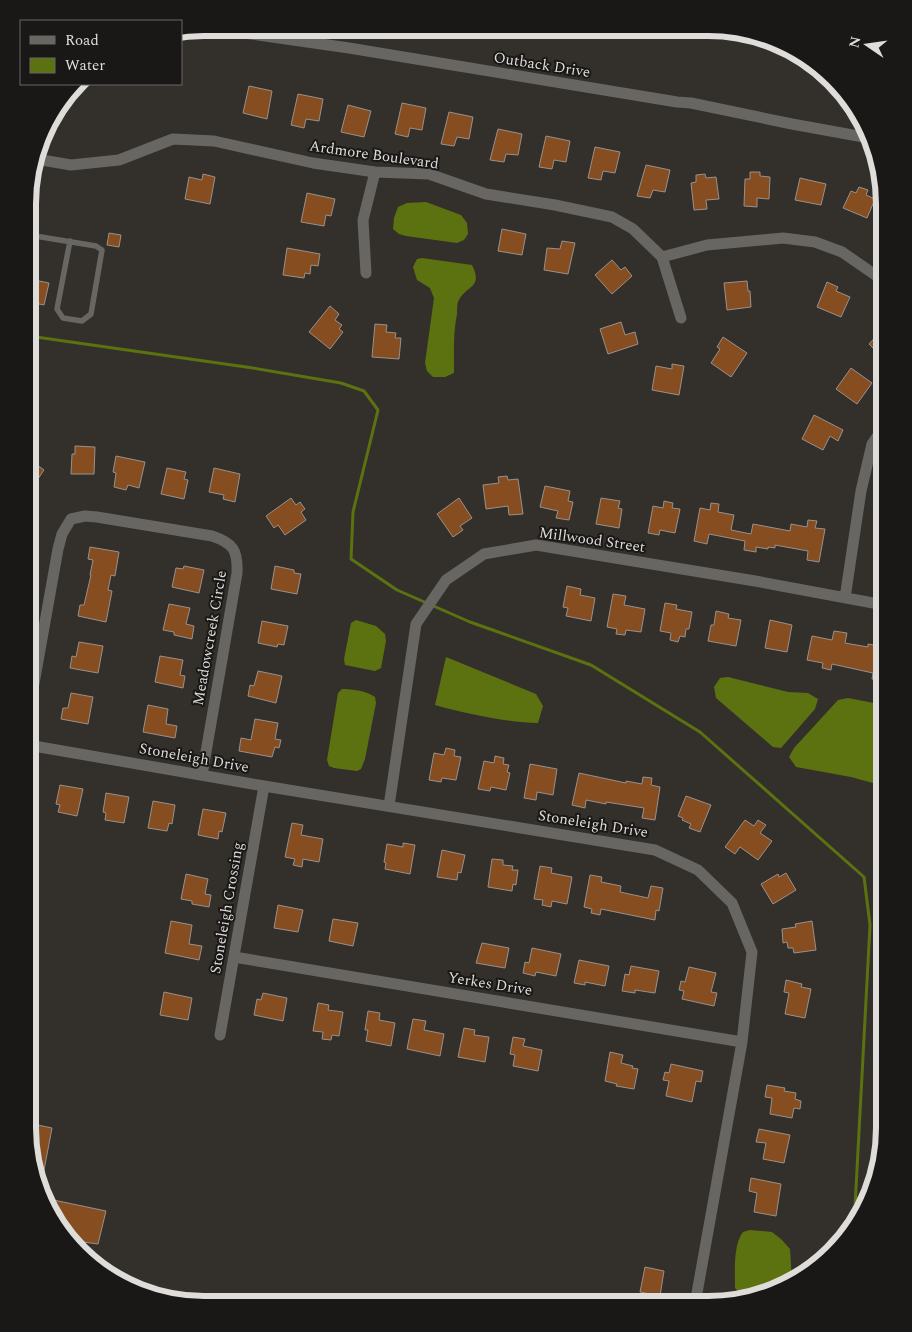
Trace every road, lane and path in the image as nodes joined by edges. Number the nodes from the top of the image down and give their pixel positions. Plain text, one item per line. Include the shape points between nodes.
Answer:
1 (265, 36) edge
2 (861, 137) edge
3 (42, 160) edge
4 (375, 172) junction
5 (36, 236) edge
6 (70, 241) junction
7 (662, 257) junction
8 (366, 273) dead end
9 (876, 275) edge
10 (681, 318) dead end
11 (876, 439) edge
12 (845, 598) junction
13 (876, 603) edge
14 (36, 672) edge
15 (36, 746) edge
16 (202, 775) junction
17 (264, 786) junction
18 (389, 806) junction
19 (234, 957) junction
20 (220, 1035) dead end
21 (742, 1042) junction
22 (695, 1296) edge

1 - 2 street, Outback Drive via 691,103
3 - 4 street, Ardmore Boulevard via 71,165 119,160 173,139 214,141 313,163
4 - 7 street, Ardmore Boulevard via 429,174 486,194 612,217 633,229
4 - 8 street via 364,220
5 - 6 lane
6 - 6 lane via 102,250 91,314 82,321 64,318 57,309
7 - 9 street via 707,246 783,238 815,242 842,252
7 - 10 street, Ardmore Boulevard
11 - 12 street via 861,491
12 - 13 street, Millwood Street
12 - 18 street, Millwood Street via 536,545 484,554 446,580 416,624
14 - 16 street, Meadowcreek Circle via 58,549 71,519 97,517 224,540 234,549 237,573
15 - 16 street, Stoneleigh Drive
16 - 17 street, Stoneleigh Drive
17 - 18 street, Stoneleigh Drive
17 - 19 street, Stoneleigh Crossing
18 - 21 street, Stoneleigh Drive via 655,850 698,870 732,903 752,952
19 - 20 street, Stoneleigh Crossing
19 - 21 street, Yerkes Drive
21 - 22 street, Stoneleigh Drive

